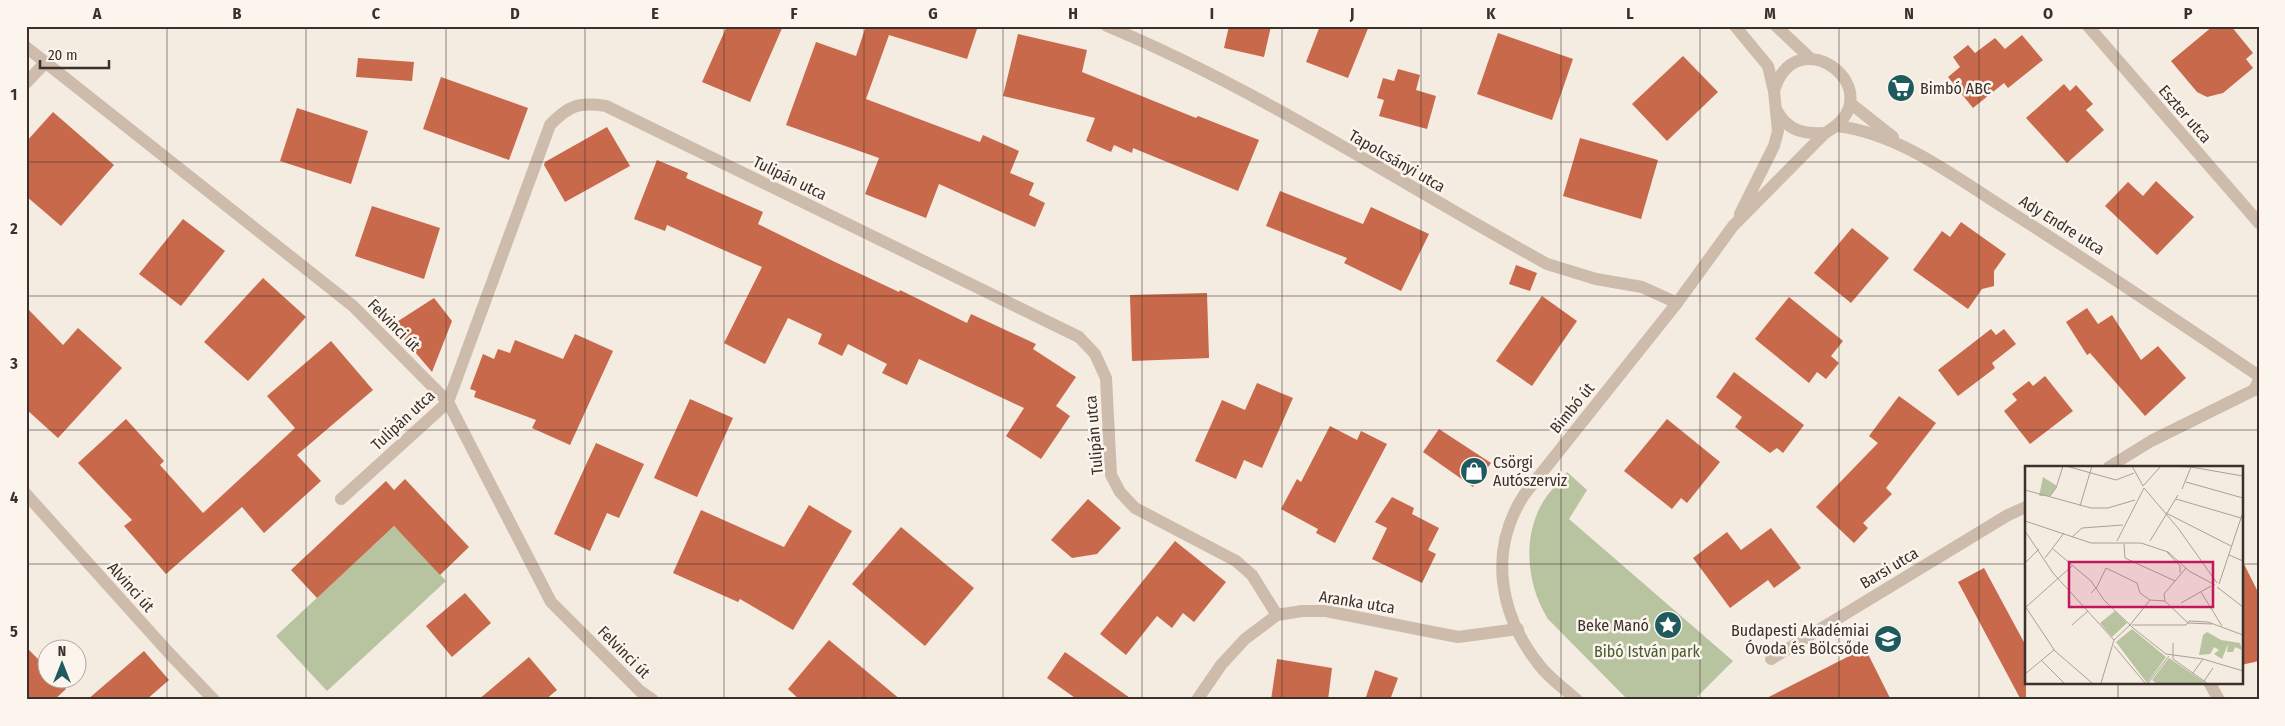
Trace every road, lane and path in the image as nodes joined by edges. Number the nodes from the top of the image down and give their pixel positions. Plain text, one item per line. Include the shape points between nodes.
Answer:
1 (1107, 26) edge
2 (1735, 26) edge
3 (1776, 26) edge
4 (2088, 26) edge
5 (26, 47) edge
6 (1810, 58) junction
7 (45, 63) junction
8 (26, 83) edge
9 (1774, 91) junction
10 (1850, 103) junction
11 (1776, 111) junction
12 (1837, 126) junction
13 (1825, 132) junction
14 (1905, 146) junction
15 (2259, 223) edge
16 (1733, 226) junction
17 (1677, 303) junction
18 (2259, 376) edge
19 (2259, 380) edge
20 (448, 402) junction
21 (2111, 466) edge
22 (26, 494) edge
23 (341, 499) dead end
24 (2025, 507) edge
25 (1277, 615) junction
26 (1518, 630) junction
27 (1771, 659) dead end
28 (2209, 684) edge
29 (214, 700) edge
30 (653, 700) edge
31 (1196, 700) edge
32 (1577, 700) edge
33 (2219, 700) edge

1 - 17 street, Tapolcsányi utca via 1154,46 1267,104 1547,264 1596,280 1642,287
2 - 9 street, Bimbó út via 1768,66
3 - 6 street
4 - 15 street, Eszter utca
5 - 7 street, Felvinci út
6 - 9 street via 1798,61 1781,73
6 - 10 street via 1836,66 1845,76 1850,89
7 - 8 street
7 - 20 street, Felvinci út via 353,306
9 - 11 street, Bimbó út
10 - 12 street via 1846,116
10 - 14 street
11 - 13 street, Bimbó út via 1795,130
11 - 16 street, Bimbó út via 1778,131 1774,146
12 - 13 street, Bimbó út
12 - 14 street, Ady Endre utca via 1857,129
13 - 16 street, Bimbó út
14 - 18 street, Ady Endre utca via 2088,261
16 - 17 street, Bimbó út
17 - 26 street, Bimbó út via 1512,514 1505,535 1502,576 1508,609
19 - 21 street via 2254,390 2151,441
20 - 23 street, Tulipán utca
20 - 25 street, Tulipán utca via 550,125 563,111 585,103 606,106 1079,337 1095,354 1106,378 1111,475 1120,492 1134,508 1236,561 1252,575
20 - 30 street, Felvinci út via 551,602 640,691
22 - 29 street, Alvinci út
24 - 27 street, Barsi utca
25 - 26 street, Aranka utca via 1326,611 1458,637
25 - 31 street, Aranka utca via 1245,639
26 - 32 street, Bimbó út via 1540,666
28 - 33 street

